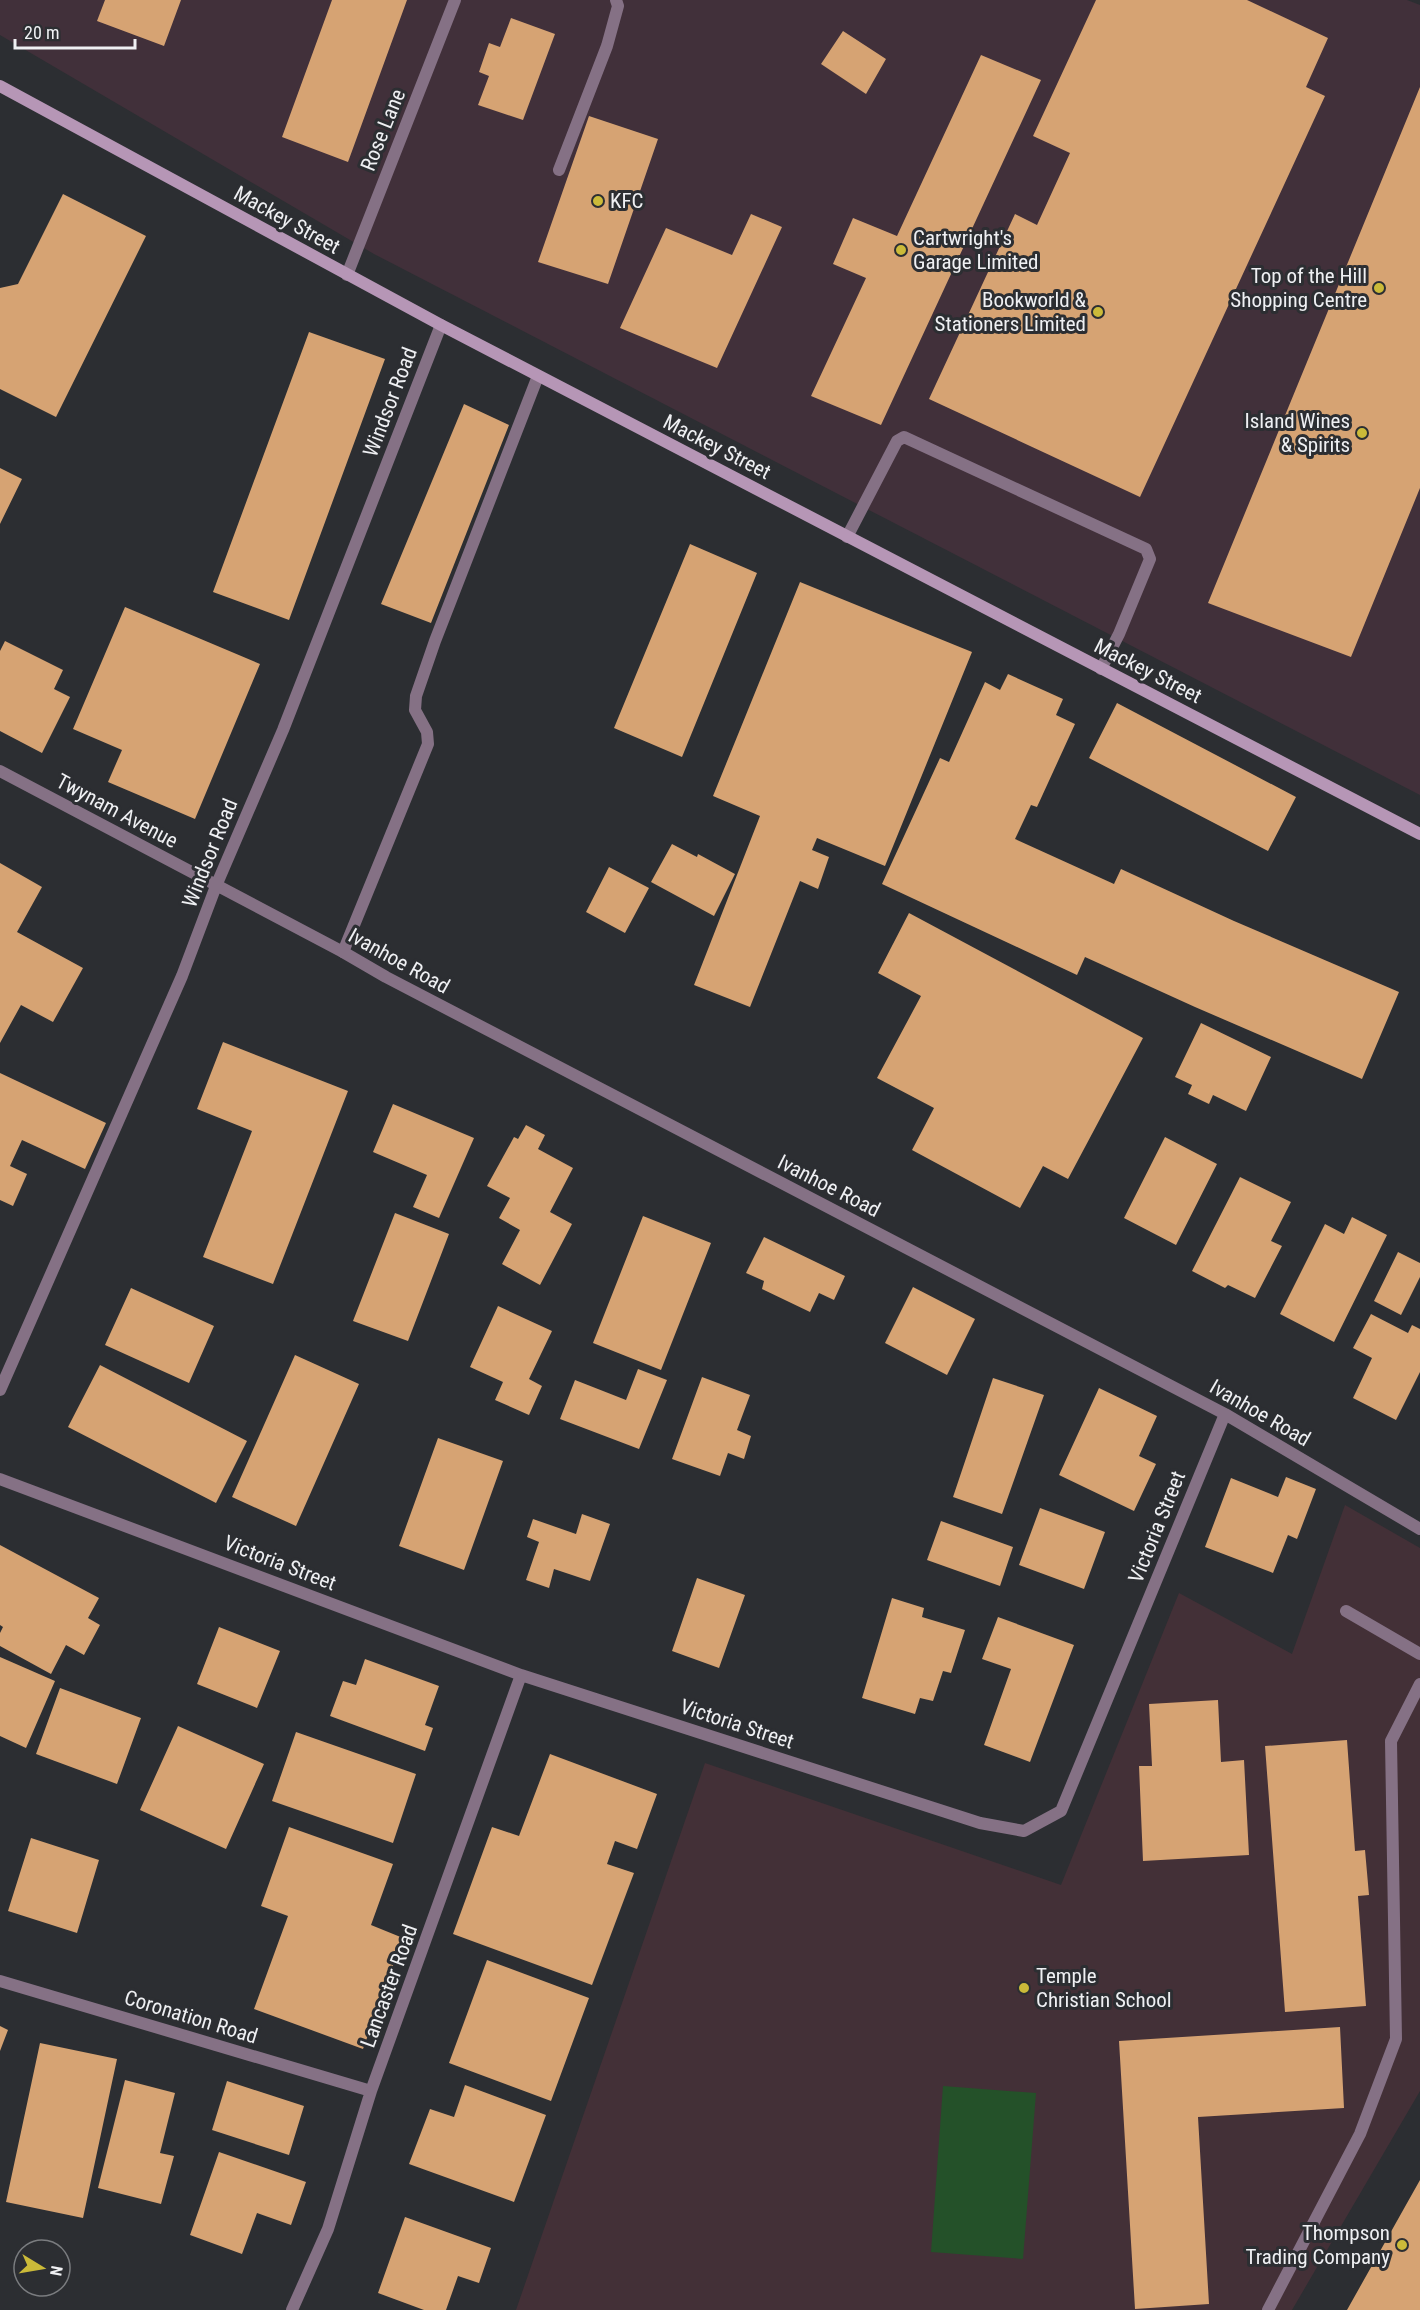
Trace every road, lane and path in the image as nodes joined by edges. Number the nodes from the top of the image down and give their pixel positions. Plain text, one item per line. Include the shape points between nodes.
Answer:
1 (455, 0) edge
2 (616, 0) edge
3 (0, 86) edge
4 (559, 170) dead end
5 (347, 275) junction
6 (441, 325) junction
7 (538, 376) junction
8 (847, 537) junction
9 (1101, 669) junction
10 (0, 771) edge
11 (1420, 834) edge
12 (216, 886) junction
13 (343, 952) junction
14 (0, 1390) edge
15 (1225, 1414) junction
16 (0, 1479) edge
17 (1420, 1529) edge
18 (1346, 1611) dead end
19 (1420, 1654) edge
20 (521, 1675) junction
21 (1420, 1684) edge
22 (0, 1981) edge
23 (372, 2091) junction
24 (292, 2310) edge
25 (1268, 2310) edge

1 - 5 street, Rose Lane
2 - 4 street via 618,6 607,46
3 - 5 main road, Mackey Street
5 - 6 main road, Mackey Street
6 - 7 main road, Mackey Street
6 - 12 street, Windsor Road via 283,730
7 - 8 main road, Mackey Street
7 - 13 street via 416,696 415,710 427,732 428,744
8 - 9 main road, Mackey Street
8 - 9 street via 897,441 904,437 1146,549 1150,559
9 - 11 main road, Mackey Street
10 - 12 street, Twynam Avenue
12 - 13 street, Ivanhoe Road
12 - 14 street, Windsor Road via 182,976
13 - 15 street, Ivanhoe Road
15 - 17 street, Ivanhoe Road
15 - 20 street, Victoria Street via 1061,1811 1024,1831 980,1823
16 - 20 street, Victoria Street
18 - 19 street
20 - 23 street, Lancaster Road
21 - 25 street via 1391,1741 1396,2039 1360,2134
22 - 23 street, Coronation Road
23 - 24 street, Lancaster Road via 328,2229

